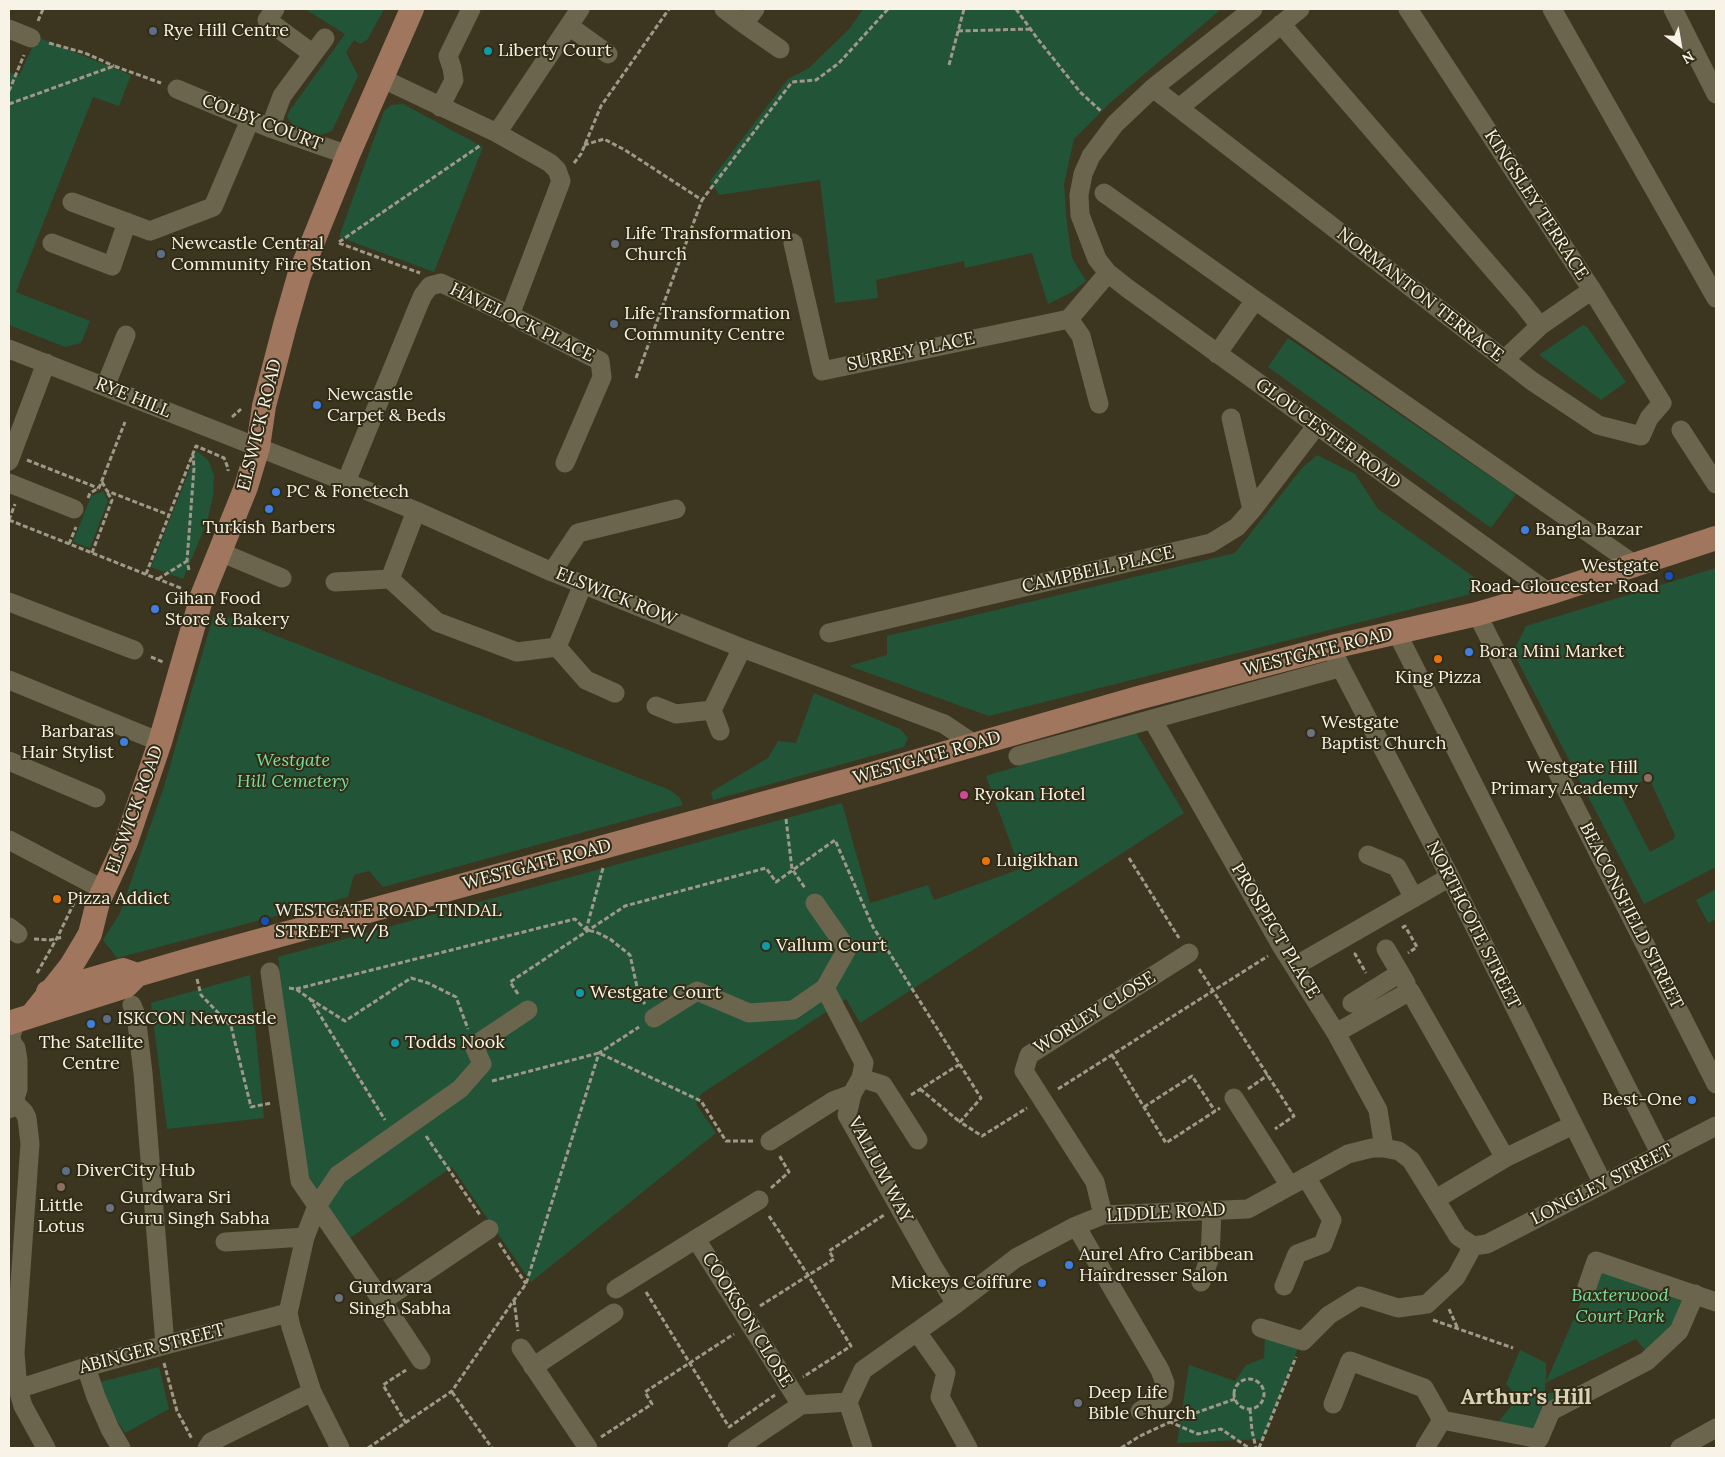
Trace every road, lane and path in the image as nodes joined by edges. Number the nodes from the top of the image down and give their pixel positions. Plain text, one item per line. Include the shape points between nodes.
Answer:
1 (275, 9) edge
2 (412, 9) edge
3 (471, 9) edge
4 (580, 9) edge
5 (669, 9) edge
6 (724, 9) edge
7 (888, 9) edge
8 (964, 9) edge
9 (1016, 9) edge
10 (1300, 9) edge
11 (1408, 9) edge
12 (1552, 9) edge
13 (1673, 9) edge
14 (1247, 11) edge
15 (750, 16) edge
16 (1281, 24) junction
17 (569, 26) junction
18 (9, 29) edge
19 (1030, 29) junction
20 (958, 31) junction
21 (31, 38) junction
22 (325, 38) dead end
23 (780, 49) dead end
24 (313, 54) junction
25 (608, 54) dead end
26 (950, 65) dead end
27 (114, 66) junction
28 (381, 78) junction
29 (1154, 88) junction
30 (178, 89) joint
31 (9, 91) edge
32 (1716, 94) edge
33 (9, 104) edge
34 (440, 107) junction
35 (1179, 108) junction
36 (250, 120) junction
37 (1115, 124) junction
38 (270, 128) junction
39 (497, 133) junction
40 (584, 145) junction
41 (348, 155) junction
42 (561, 181) junction
43 (1104, 193) dead end
44 (702, 200) junction
45 (72, 202) dead end
46 (127, 222) junction
47 (315, 234) junction
48 (339, 242) junction
49 (52, 243) dead end
50 (794, 243) dead end
51 (1108, 273) junction
52 (436, 285) junction
53 (1592, 290) junction
54 (1716, 298) edge
55 (1255, 300) junction
56 (510, 315) junction
57 (1069, 319) junction
58 (1540, 326) junction
59 (126, 335) dead end
60 (9, 349) edge
61 (1217, 354) junction
62 (1504, 360) junction
63 (46, 363) junction
64 (636, 378) dead end
65 (105, 387) junction
66 (1662, 403) joint
67 (1099, 404) dead end
68 (1231, 418) dead end
69 (125, 422) dead end
70 (1317, 425) junction
71 (1681, 430) dead end
72 (258, 447) junction
73 (192, 454) junction
74 (10, 457) edge
75 (565, 463) dead end
76 (227, 474) dead end
77 (101, 482) dead end
78 (346, 482) junction
79 (9, 483) edge
80 (1716, 484) edge
81 (98, 488) junction
82 (107, 491) junction
83 (13, 509) dead end
84 (676, 509) dead end
85 (80, 510) junction
86 (1252, 510) junction
87 (416, 511) junction
88 (169, 515) junction
89 (9, 520) edge
90 (1716, 538) edge
91 (69, 544) junction
92 (220, 552) junction
93 (92, 553) junction
94 (188, 561) junction
95 (1635, 565) junction
96 (552, 572) junction
97 (146, 574) junction
98 (189, 575) dead end
99 (282, 578) dead end
100 (158, 579) junction
101 (390, 579) junction
102 (335, 582) dead end
103 (583, 584) junction
104 (190, 589) junction
105 (1549, 593) junction
106 (9, 602) edge
107 (1477, 614) junction
108 (829, 633) dead end
109 (1397, 633) junction
110 (557, 647) junction
111 (742, 648) junction
112 (134, 650) joint
113 (1336, 657) junction
114 (181, 670) junction
115 (9, 680) edge
116 (615, 693) dead end
117 (656, 706) dead end
118 (712, 710) junction
119 (1152, 719) junction
120 (720, 731) dead end
121 (160, 742) junction
122 (974, 744) junction
123 (1018, 756) dead end
124 (9, 761) edge
125 (96, 798) dead end
126 (783, 798) junction
127 (9, 840) edge
128 (609, 846) junction
129 (1368, 854) dead end
130 (1129, 858) dead end
131 (792, 869) junction
132 (1450, 877) junction
133 (101, 896) junction
134 (1414, 898) junction
135 (815, 903) joint
136 (1389, 912) junction
137 (13, 930) edge
138 (586, 930) junction
139 (1350, 934) junction
140 (63, 937) dead end
141 (1189, 954) junction
142 (192, 959) junction
143 (1393, 961) junction
144 (1295, 966) junction
145 (1367, 974) dead end
146 (271, 980) joint
147 (825, 988) junction
148 (296, 989) junction
149 (1410, 991) junction
150 (914, 992) dead end
151 (310, 999) junction
152 (1352, 1003) dead end
153 (132, 1005) dead end
154 (24, 1009) edge
155 (528, 1010) joint
156 (654, 1018) junction
157 (1336, 1033) junction
158 (474, 1046) junction
159 (599, 1053) junction
160 (1112, 1055) dead end
161 (960, 1064) dead end
162 (1268, 1075) junction
163 (1716, 1084) edge
164 (856, 1086) junction
165 (460, 1089) junction
166 (920, 1090) junction
167 (1234, 1098) junction
168 (288, 1100) junction
169 (896, 1105) junction
170 (11, 1106) edge
171 (1144, 1107) junction
172 (1215, 1111) junction
173 (415, 1120) junction
174 (960, 1122) dead end
175 (1573, 1125) junction
176 (1716, 1126) edge
177 (394, 1135) junction
178 (1260, 1139) junction
179 (918, 1140) dead end
180 (770, 1141) junction
181 (1384, 1148) junction
182 (1661, 1155) junction
183 (1505, 1158) junction
184 (1306, 1177) junction
185 (1603, 1184) junction
186 (1290, 1186) junction
187 (1436, 1199) junction
188 (759, 1200) joint
189 (317, 1206) junction
190 (898, 1206) junction
191 (1212, 1211) junction
192 (1103, 1215) junction
193 (1076, 1226) junction
194 (489, 1229) junction
195 (305, 1237) junction
196 (696, 1239) junction
197 (225, 1242) dead end
198 (1480, 1245) junction
199 (1201, 1282) dead end
200 (526, 1284) junction
201 (1284, 1286) dead end
202 (1587, 1287) dead end
203 (616, 1289) dead end
204 (1695, 1294) junction
205 (514, 1300) junction
206 (382, 1302) junction
207 (1716, 1302) edge
208 (956, 1304) junction
209 (614, 1312) dead end
210 (288, 1313) junction
211 (747, 1320) junction
212 (1432, 1320) dead end
213 (1261, 1328) dead end
214 (917, 1332) junction
215 (1303, 1341) junction
216 (162, 1345) junction
217 (521, 1348) joint
218 (1513, 1348) dead end
219 (421, 1360) joint
220 (86, 1367) junction
221 (533, 1367) junction
222 (18, 1389) junction
223 (312, 1392) junction
224 (452, 1392) junction
225 (1235, 1399) junction
226 (848, 1402) junction
227 (1333, 1404) dead end
228 (801, 1405) junction
229 (1250, 1409) junction
230 (1140, 1411) dead end
231 (1442, 1420) junction
232 (406, 1423) junction
233 (1716, 1428) edge
234 (1541, 1444) edge
235 (588, 1447) edge
236 (46, 1448) edge
237 (121, 1448) edge
238 (207, 1448) edge
239 (340, 1448) edge
240 (368, 1448) edge
241 (492, 1448) edge
242 (737, 1448) edge
243 (863, 1448) edge
244 (968, 1448) edge
245 (1249, 1448) edge
246 (1258, 1448) edge
247 (1425, 1448) edge
248 (1680, 1448) edge

1 - 24 street via 267,20
2 - 28 main road, ELSWICK ROAD
3 - 34 street via 448,56 454,80
4 - 17 street
5 - 40 path via 601,106
6 - 15 street
7 - 44 path via 839,63 816,80 792,82
8 - 20 path
9 - 19 path
10 - 16 street
11 - 53 street, KINGSLEY TERRACE
12 - 54 street
13 - 32 street
14 - 29 street, GLOUCESTER ROAD
15 - 23 street
16 - 35 street
16 - 58 street
17 - 25 street
17 - 39 street
18 - 21 street
19 - 20 path
19 - 37 path via 1080,92
20 - 26 path
21 - 27 path
21 - 31 path
22 - 24 street
24 - 38 street via 282,96
27 - 30 path
27 - 33 path
28 - 34 street
28 - 41 main road, ELSWICK ROAD
29 - 35 street, NORMANTON TERRACE
29 - 37 street, GLOUCESTER ROAD
30 - 36 street, COLBY COURT
34 - 39 street
35 - 62 street, NORMANTON TERRACE
36 - 38 street, COLBY COURT
36 - 46 street via 213,207 150,231
37 - 51 street, GLOUCESTER ROAD via 1082,174 1079,194 1080,215 1090,245
38 - 41 street, COLBY COURT
39 - 42 street via 550,163
39 - 48 path
40 - 42 path
40 - 44 path via 604,138
41 - 47 main road, ELSWICK ROAD
42 - 56 street
43 - 55 street
44 - 64 path
45 - 46 street
46 - 49 street via 112,266
47 - 48 path
47 - 72 main road, ELSWICK ROAD via 285,325 264,406
48 - 52 path via 430,277
50 - 57 street, SURREY PLACE via 822,371
51 - 57 street
51 - 61 street, GLOUCESTER ROAD
52 - 56 street, HAVELOCK PLACE via 441,282
52 - 78 street, HAVELOCK PLACE via 430,286 419,304
53 - 58 street
53 - 66 street, KINGSLEY TERRACE
55 - 61 street
55 - 95 street
56 - 75 street, HAVELOCK PLACE via 600,361 602,377
57 - 67 street via 1081,336
58 - 62 street
59 - 65 street
60 - 63 street, RYE HILL
61 - 70 street, GLOUCESTER ROAD
62 - 66 street, NORMANTON TERRACE via 1598,425 1641,436 1648,418
63 - 65 street, RYE HILL
63 - 74 street
65 - 72 street, RYE HILL
68 - 86 street
69 - 81 path
70 - 86 street, CAMPBELL PLACE
70 - 105 street, GLOUCESTER ROAD
71 - 80 street
72 - 78 street, ELSWICK ROW
72 - 92 main road, ELSWICK ROAD
73 - 76 path via 196,446 224,458
73 - 88 path
73 - 94 path via 194,468
74 - 81 path
77 - 82 path
78 - 87 street, ELSWICK ROW
79 - 85 street
81 - 85 path via 90,493
82 - 88 path
82 - 93 path via 112,500
83 - 89 path
84 - 96 street via 578,533
85 - 91 path
86 - 108 street, CAMPBELL PLACE via 1237,527 1211,543
87 - 96 street, ELSWICK ROW
87 - 101 street
88 - 97 path
89 - 91 path
90 - 95 main road, WESTGATE ROAD
91 - 93 path
92 - 99 street
92 - 104 main road, ELSWICK ROAD
93 - 97 path
94 - 98 path
94 - 100 path
95 - 105 main road, WESTGATE ROAD
96 - 103 street, ELSWICK ROW
97 - 100 path
100 - 104 path
101 - 102 street
101 - 110 street via 437,622 517,652
103 - 110 street
103 - 111 street, ELSWICK ROW
104 - 114 main road, ELSWICK ROAD
105 - 107 main road, WESTGATE ROAD
106 - 112 street
107 - 109 main road, WESTGATE ROAD
107 - 163 street, BEACONSFIELD STREET
109 - 113 main road, WESTGATE ROAD
109 - 182 street
110 - 116 street via 586,680
111 - 118 street
111 - 122 street, ELSWICK ROW via 944,724
112 - 114 path
113 - 119 street via 1335,669
113 - 122 main road, WESTGATE ROAD via 1138,698
113 - 132 street, NORTHCOTE STREET
114 - 121 main road, ELSWICK ROAD
115 - 121 street
117 - 118 street via 676,714
118 - 120 street
119 - 123 street
119 - 144 street, PROSPECT PLACE
121 - 133 main road, ELSWICK ROAD via 126,842
122 - 126 main road, WESTGATE ROAD
124 - 125 street
126 - 128 main road, WESTGATE ROAD
126 - 131 path
127 - 133 street
128 - 138 path
128 - 142 main road, WESTGATE ROAD
129 - 134 street via 1397,867
130 - 141 path
131 - 135 path
131 - 138 path via 776,882 766,868 625,906
131 - 150 path via 835,840 872,927
132 - 134 street
132 - 175 street, NORTHCOTE STREET
133 - 154 main road, ELSWICK ROAD via 84,946
134 - 136 street
135 - 147 street via 847,949
136 - 139 street
136 - 143 path via 1399,930 1405,926 1417,947
137 - 140 path via 38,940
138 - 148 path via 575,919
138 - 155 path via 510,982
138 - 156 path via 610,939 630,955 639,996
139 - 144 street
139 - 145 path via 1360,950 1355,954
141 - 162 path
141 - 192 street, WORLEY CLOSE via 1028,1055 1024,1071 1095,1182
142 - 154 main road, WESTGATE ROAD via 137,975 126,986
142 - 168 path via 201,995 231,1026 251,1107
143 - 149 street
143 - 152 street
144 - 157 street, PROSPECT PLACE
146 - 148 path
146 - 168 street
147 - 156 street via 793,1010 749,1013 697,991
147 - 164 street, VALLUM WAY via 864,1063
148 - 151 path
149 - 157 street
149 - 183 street
151 - 158 path via 345,1021 411,978 456,997
151 - 177 path
153 - 216 street via 143,1073
154 - 170 street via 24,1028 16,1048 18,1089
155 - 158 street
156 - 159 path
157 - 181 street, PROSPECT PLACE via 1378,1110
158 - 165 street via 482,1064
159 - 165 path
159 - 180 path via 701,1101 726,1142
159 - 200 path
160 - 171 path
161 - 166 path
162 - 167 path
162 - 178 path via 1294,1116
164 - 169 street via 884,1086
164 - 180 street
164 - 190 street, VALLUM WAY via 847,1115
165 - 173 street
166 - 169 path
166 - 174 path
167 - 172 path
167 - 178 street
168 - 189 street via 300,1181
169 - 179 street
170 - 222 street via 24,1112 28,1118 30,1137 15,1353
171 - 172 path via 1192,1076
171 - 172 path via 1166,1143
173 - 177 street
173 - 194 path
175 - 183 street
175 - 185 street, NORTHCOTE STREET
176 - 182 street, LONGLEY STREET
177 - 189 street via 338,1174
178 - 186 street
180 - 188 path via 789,1172
181 - 184 street, LIDDLE ROAD via 1348,1154
181 - 187 street, LIDDLE ROAD via 1399,1151 1411,1160
182 - 185 street, LONGLEY STREET
183 - 187 street
184 - 186 street, LIDDLE ROAD
184 - 201 street via 1332,1220 1324,1244 1297,1254
185 - 198 street, LONGLEY STREET
186 - 191 street, LIDDLE ROAD via 1248,1209
187 - 198 street, LIDDLE ROAD via 1458,1236
188 - 196 street
189 - 195 street
189 - 206 street
190 - 208 street, VALLUM WAY
190 - 211 path via 828,1250 834,1259
191 - 192 street, LIDDLE ROAD
191 - 199 street via 1210,1257
192 - 193 street, LIDDLE ROAD
193 - 208 street, LIDDLE ROAD via 1016,1258
193 - 230 street via 1165,1382 1163,1397
194 - 200 path
194 - 206 street
195 - 197 street
195 - 210 street
196 - 203 street, COOKSON CLOSE
196 - 211 street, COOKSON CLOSE
198 - 215 street via 1456,1277 1427,1304 1398,1308 1360,1296 1329,1314
200 - 205 path
202 - 204 street via 1596,1261
204 - 207 street
204 - 234 street via 1679,1331 1647,1361 1551,1412
205 - 217 path
205 - 224 path
206 - 219 street
208 - 214 street, LIDDLE ROAD
209 - 221 street
210 - 216 street, ABINGER STREET
210 - 223 street
211 - 228 street, COOKSON CLOSE
211 - 235 path via 645,1392 652,1404
212 - 218 path
213 - 215 street
214 - 226 street, LIDDLE ROAD via 863,1370
214 - 244 street via 946,1373 940,1397
215 - 246 path
216 - 220 street, ABINGER STREET
216 - 238 path via 176,1411 192,1440
217 - 221 street
219 - 232 path via 383,1385
220 - 222 street, ABINGER STREET
220 - 237 street via 110,1429
221 - 235 street
222 - 236 street via 23,1406
223 - 238 street via 210,1442
223 - 239 street
224 - 232 path
224 - 241 path
225 - 229 path via 1240,1406
225 - 229 path via 1235,1389 1240,1381 1249,1378 1258,1381 1264,1389 1264,1398 1259,1406
225 - 245 path via 1170,1422 1198,1434 1221,1429
226 - 228 street
226 - 243 street
227 - 231 street via 1350,1361 1424,1388
228 - 242 street
229 - 246 path
231 - 234 street
231 - 247 street
232 - 240 path
233 - 248 street

